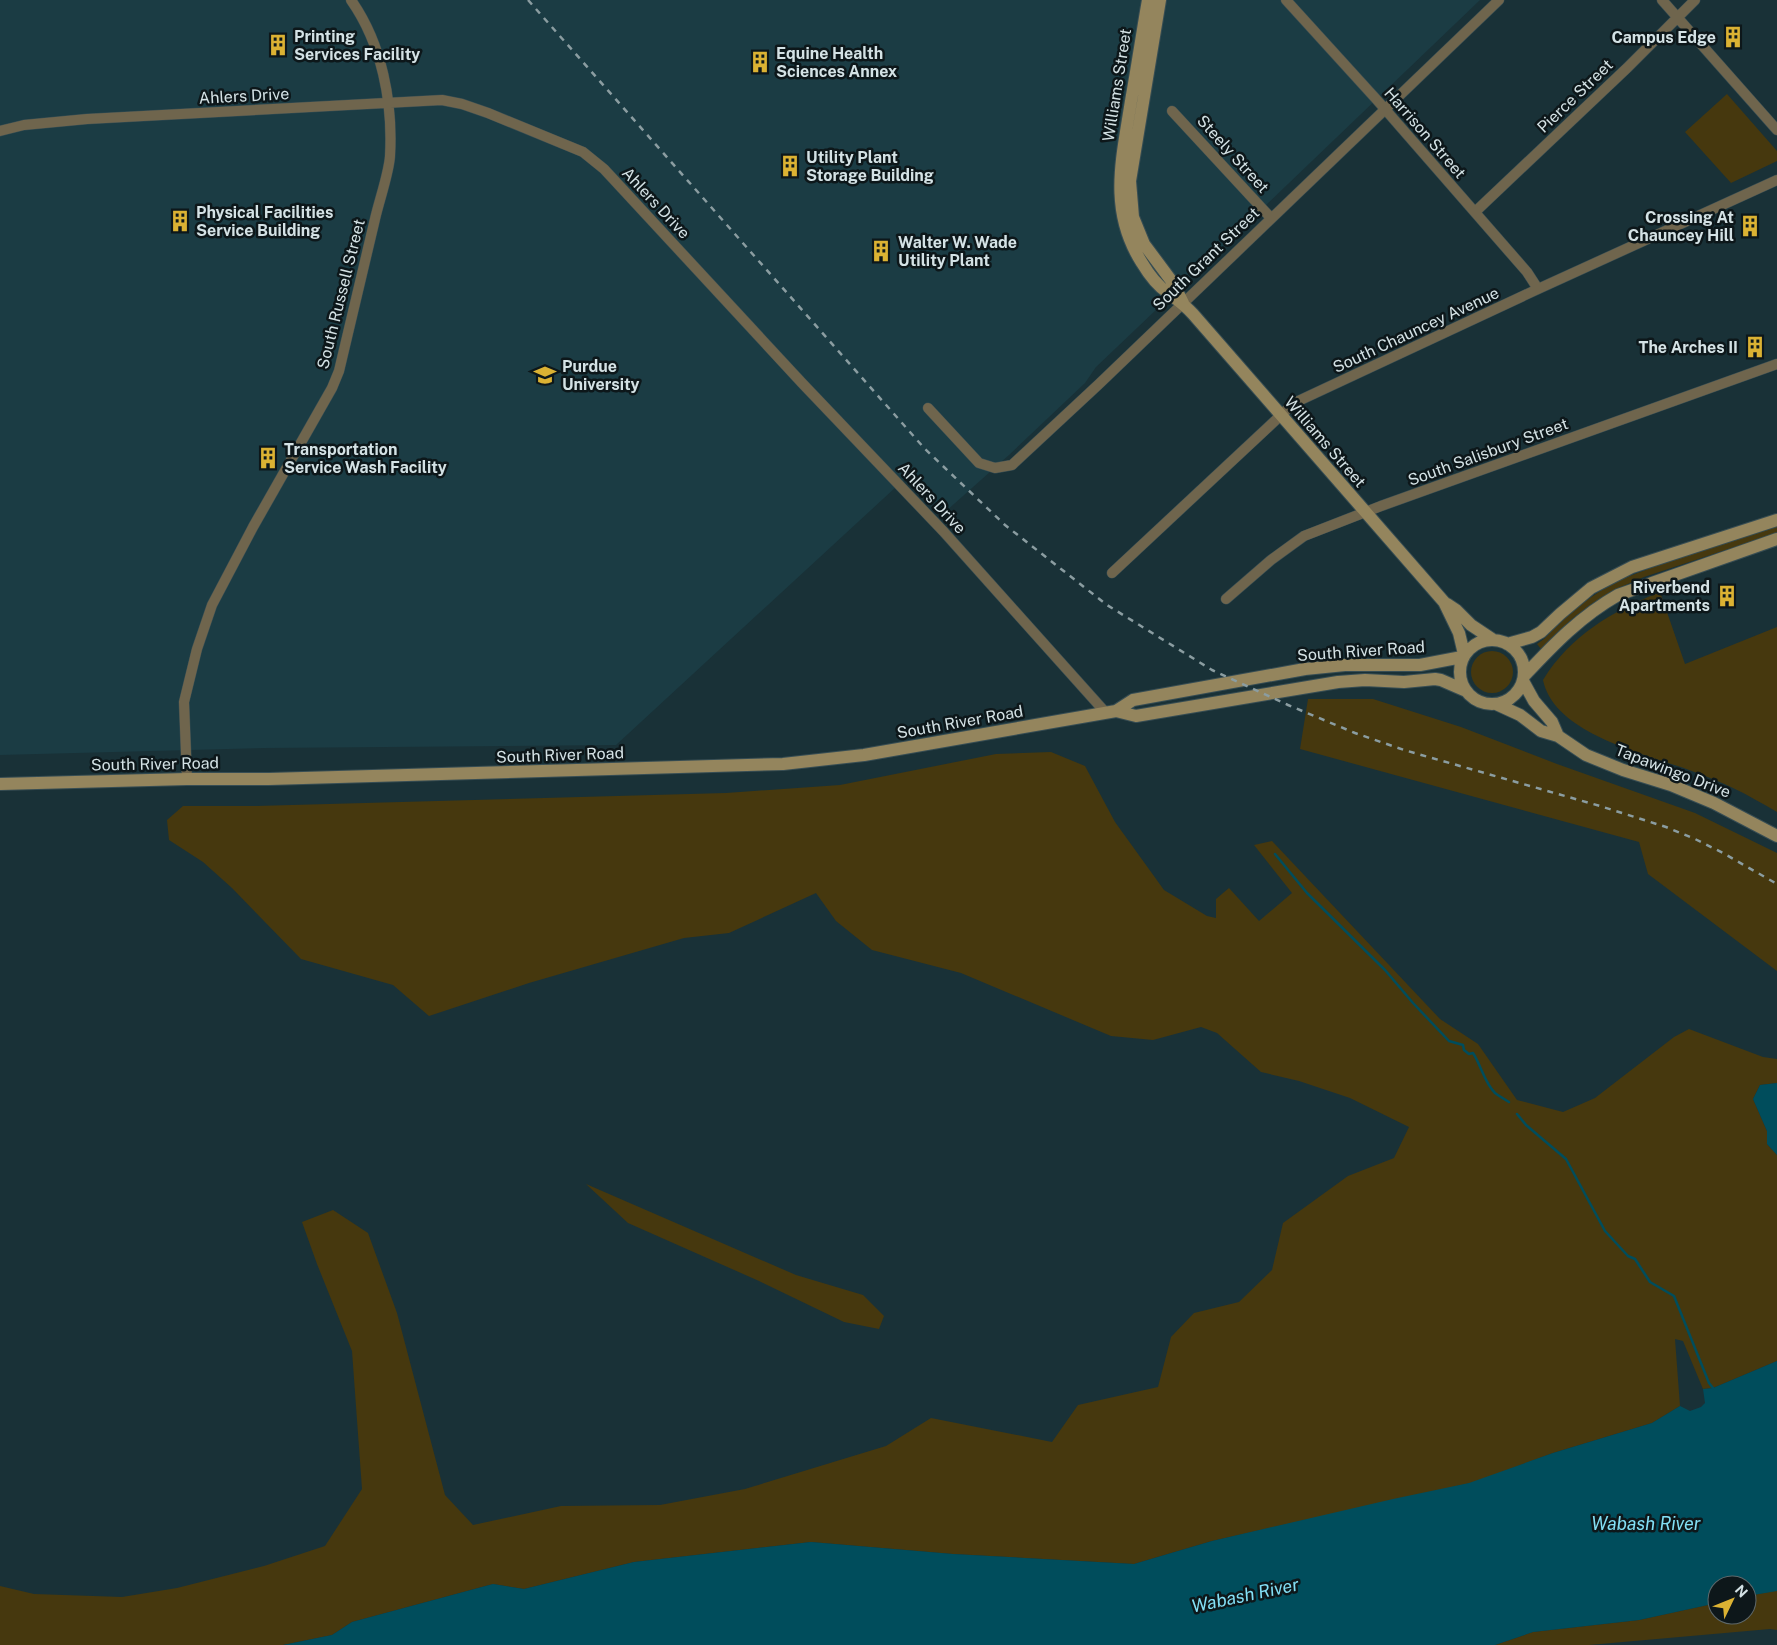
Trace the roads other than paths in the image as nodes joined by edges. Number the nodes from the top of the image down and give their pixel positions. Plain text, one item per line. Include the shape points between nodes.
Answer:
1 (350, 0) edge
2 (1148, 0) edge
3 (1160, 0) edge
4 (1286, 0) edge
5 (1499, 0) edge
6 (1662, 0) edge
7 (1695, 0) edge
8 (1677, 17) junction
9 (389, 102) junction
10 (1385, 109) junction
11 (1172, 111) dead end
12 (0, 130) edge
13 (1777, 130) edge
14 (1777, 180) edge
15 (1475, 212) junction
16 (1271, 218) junction
17 (1538, 289) junction
18 (1183, 303) junction
19 (1777, 364) edge
20 (928, 408) dead end
21 (1280, 415) junction
22 (1365, 513) junction
23 (1777, 520) edge
24 (1777, 539) edge
25 (1112, 573) dead end
26 (1226, 599) dead end
27 (1444, 602) junction
28 (1492, 639) junction
29 (1507, 644) junction
30 (1463, 655) junction
31 (1524, 678) junction
32 (1464, 690) junction
33 (1496, 704) junction
34 (1111, 712) junction
35 (1558, 736) junction
36 (187, 779) junction
37 (0, 784) edge
38 (1777, 836) edge

1 - 9 street, South Russell Street via 372,36
2 - 18 main road, Williams Street via 1120,172 1121,207 1125,226 1142,263 1166,292
3 - 18 main road, Williams Street via 1130,190 1133,217 1144,244 1173,283
4 - 10 street, Harrison Street
5 - 10 street, South Grant Street
6 - 8 street
7 - 8 street, Pierce Street
8 - 13 street
8 - 15 street, Pierce Street
9 - 12 street, Ahlers Drive via 87,119
9 - 34 street, Ahlers Drive via 442,100 462,104 583,152 604,169
9 - 36 street, South Russell Street via 390,157 339,371 212,606 184,702
10 - 15 street, Harrison Street
10 - 16 street, South Grant Street
11 - 16 street, Steely Street
14 - 17 street, South Chauncey Avenue
15 - 17 street, Harrison Street via 1531,276
16 - 18 street, South Grant Street
17 - 21 street, South Chauncey Avenue via 1294,403
18 - 20 street, South Grant Street via 1012,465 994,468 979,463
18 - 21 main road, Williams Street
19 - 22 street, South Salisbury Street
21 - 22 main road, Williams Street
21 - 25 street, South Chauncey Avenue
22 - 26 street, South Salisbury Street via 1291,544
22 - 27 main road, Williams Street
23 - 29 main road via 1632,567 1591,588 1541,632
24 - 31 main road via 1618,595 1575,624
27 - 28 main road, Williams Street
27 - 30 main road, Williams Street via 1459,633
28 - 29 main road
28 - 30 main road via 1480,642
29 - 31 main road via 1521,658
30 - 32 main road via 1460,673
30 - 34 main road, South River Road via 1420,665 1345,665 1305,669 1133,700
31 - 33 main road via 1512,696
31 - 35 main road, Tapawingo Drive via 1534,701 1552,722
32 - 33 main road via 1478,701
32 - 34 main road, South River Road via 1435,679 1404,682 1365,680 1136,716
33 - 35 main road, Tapawingo Drive via 1520,715 1541,731
34 - 36 main road, South River Road via 864,755 783,764
35 - 38 main road, Tapawingo Drive via 1586,754 1714,803
36 - 37 main road, South River Road

